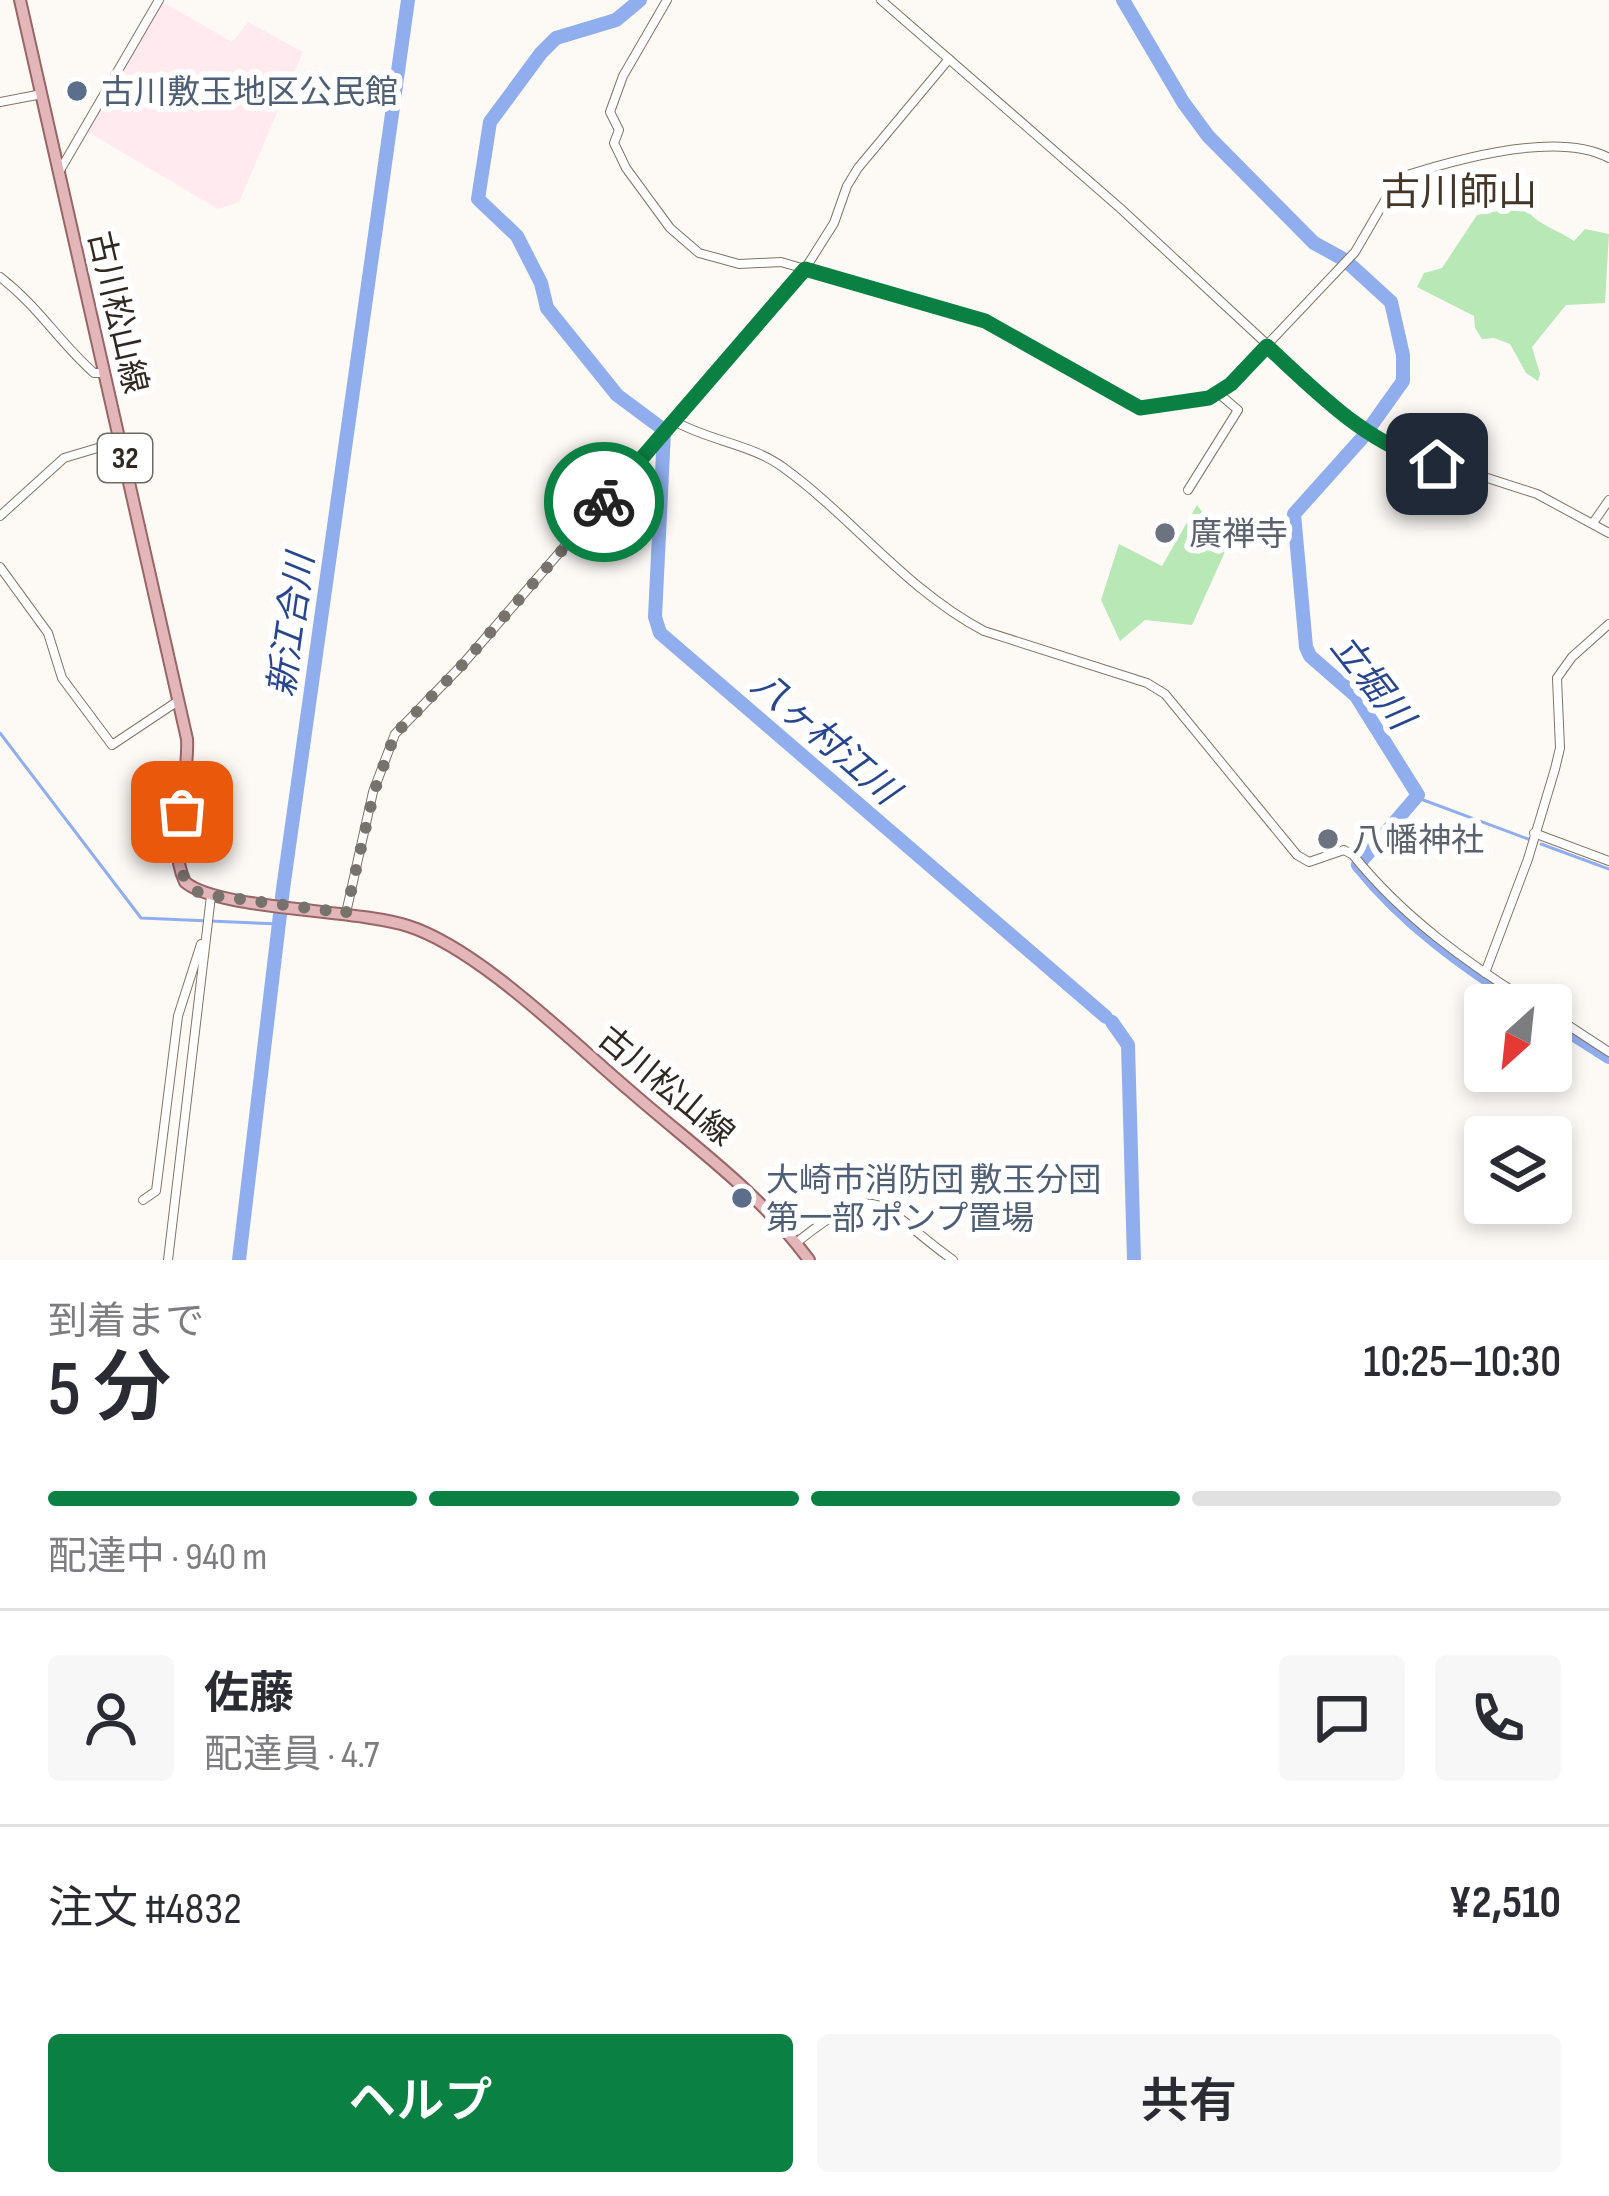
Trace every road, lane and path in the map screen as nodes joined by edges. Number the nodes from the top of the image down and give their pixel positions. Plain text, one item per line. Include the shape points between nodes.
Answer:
1 (20, 0) edge
2 (159, 0) edge
3 (667, 0) edge
4 (881, 0) edge
5 (949, 59) junction
6 (42, 94) junction
7 (0, 102) edge
8 (1609, 158) edge
9 (59, 172) junction
10 (805, 269) junction
11 (0, 277) edge
12 (1267, 346) junction
13 (106, 374) junction
14 (1218, 393) junction
15 (674, 421) junction
16 (121, 441) junction
17 (1188, 490) dead end
18 (0, 497) edge
19 (1609, 500) edge
20 (10, 505) junction
21 (0, 516) edge
22 (1593, 524) junction
23 (1609, 533) edge
24 (0, 567) edge
25 (1609, 624) edge
26 (179, 700) junction
27 (1534, 833) junction
28 (1609, 861) edge
29 (214, 897) junction
30 (346, 913) junction
31 (206, 931) junction
32 (1485, 974) junction
33 (1501, 984) edge
34 (1572, 1028) edge
35 (1609, 1052) edge
36 (143, 1200) dead end
37 (796, 1243) junction
38 (169, 1260) edge
39 (809, 1260) edge
40 (952, 1260) edge

1 - 6 main road, 古川松山線 / 32
2 - 9 street
3 - 10 street via 610,112 626,167 699,253
4 - 5 street
5 - 10 street via 858,168
5 - 12 street
6 - 7 street
6 - 9 main road, 古川松山線 / 32
8 - 12 street via 1550,144 1398,178 1355,252
9 - 13 main road, 古川松山線 / 32
10 - 14 street via 985,321 1140,408
10 - 15 street
11 - 13 street via 71,353
12 - 14 street
12 - 22 street via 1373,439 1520,486
13 - 16 main road, 古川松山線 / 32
14 - 17 street via 1238,410
15 - 30 street via 395,734
15 - 32 street via 781,465 902,576 966,622 1165,694 1297,855 1309,862 1344,850
16 - 20 street via 64,458
16 - 26 main road, 古川松山線 / 32
18 - 20 street
19 - 22 street
20 - 21 street
22 - 23 street
24 - 26 street via 48,633 62,678 112,745
25 - 27 street via 1558,678 1560,748
26 - 29 main road, 古川松山線 / 32 via 188,770 176,855 185,882
27 - 28 street
27 - 32 street
29 - 30 main road, 古川松山線
29 - 31 street
30 - 37 main road, 古川松山線 via 408,925 463,953 723,1165
31 - 36 street via 178,1016 156,1191
31 - 38 street
32 - 33 street
34 - 35 street
37 - 39 main road, 古川松山線
37 - 40 street via 844,1207 874,1202

